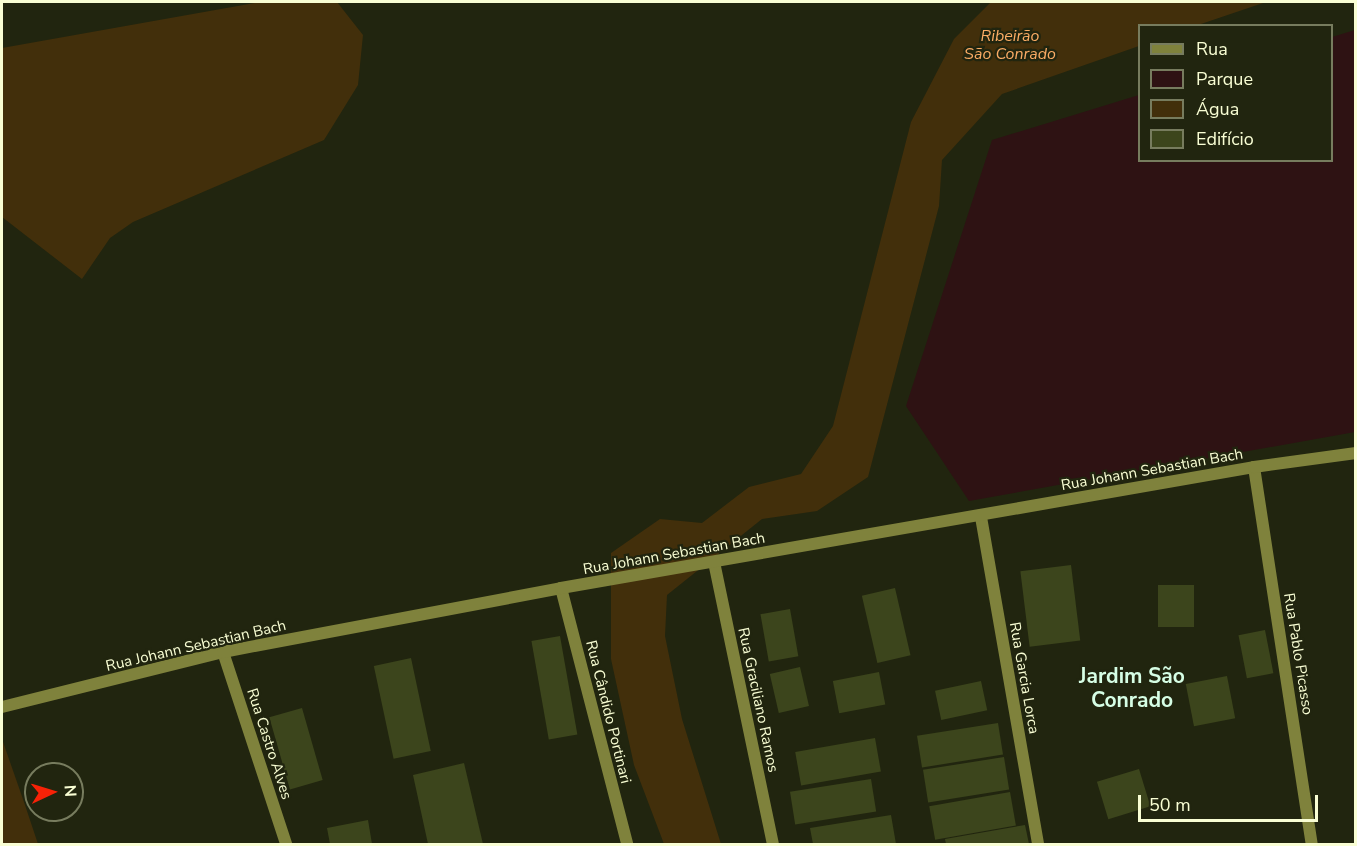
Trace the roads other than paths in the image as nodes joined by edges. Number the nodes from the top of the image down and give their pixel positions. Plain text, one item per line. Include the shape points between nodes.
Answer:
1 (1356, 453) edge
2 (1254, 467) junction
3 (981, 517) junction
4 (714, 562) junction
5 (561, 588) junction
6 (223, 652) junction
7 (2, 707) edge
8 (286, 844) edge
9 (627, 844) edge
10 (773, 844) edge
11 (1038, 844) edge
12 (1312, 844) edge

1 - 2 street, Rua Johann Sebastian Bach
2 - 3 street, Rua Johann Sebastian Bach
2 - 12 street, Rua Pablo Picasso
3 - 4 street, Rua Johann Sebastian Bach
3 - 11 street, Rua Garcia Lorca
4 - 5 street, Rua Johann Sebastian Bach
4 - 10 street, Rua Graciliano Ramos
5 - 6 street, Rua Johann Sebastian Bach
5 - 9 street, Rua Cândido Portinari
6 - 7 street, Rua Johann Sebastian Bach
6 - 8 street, Rua Castro Alves

